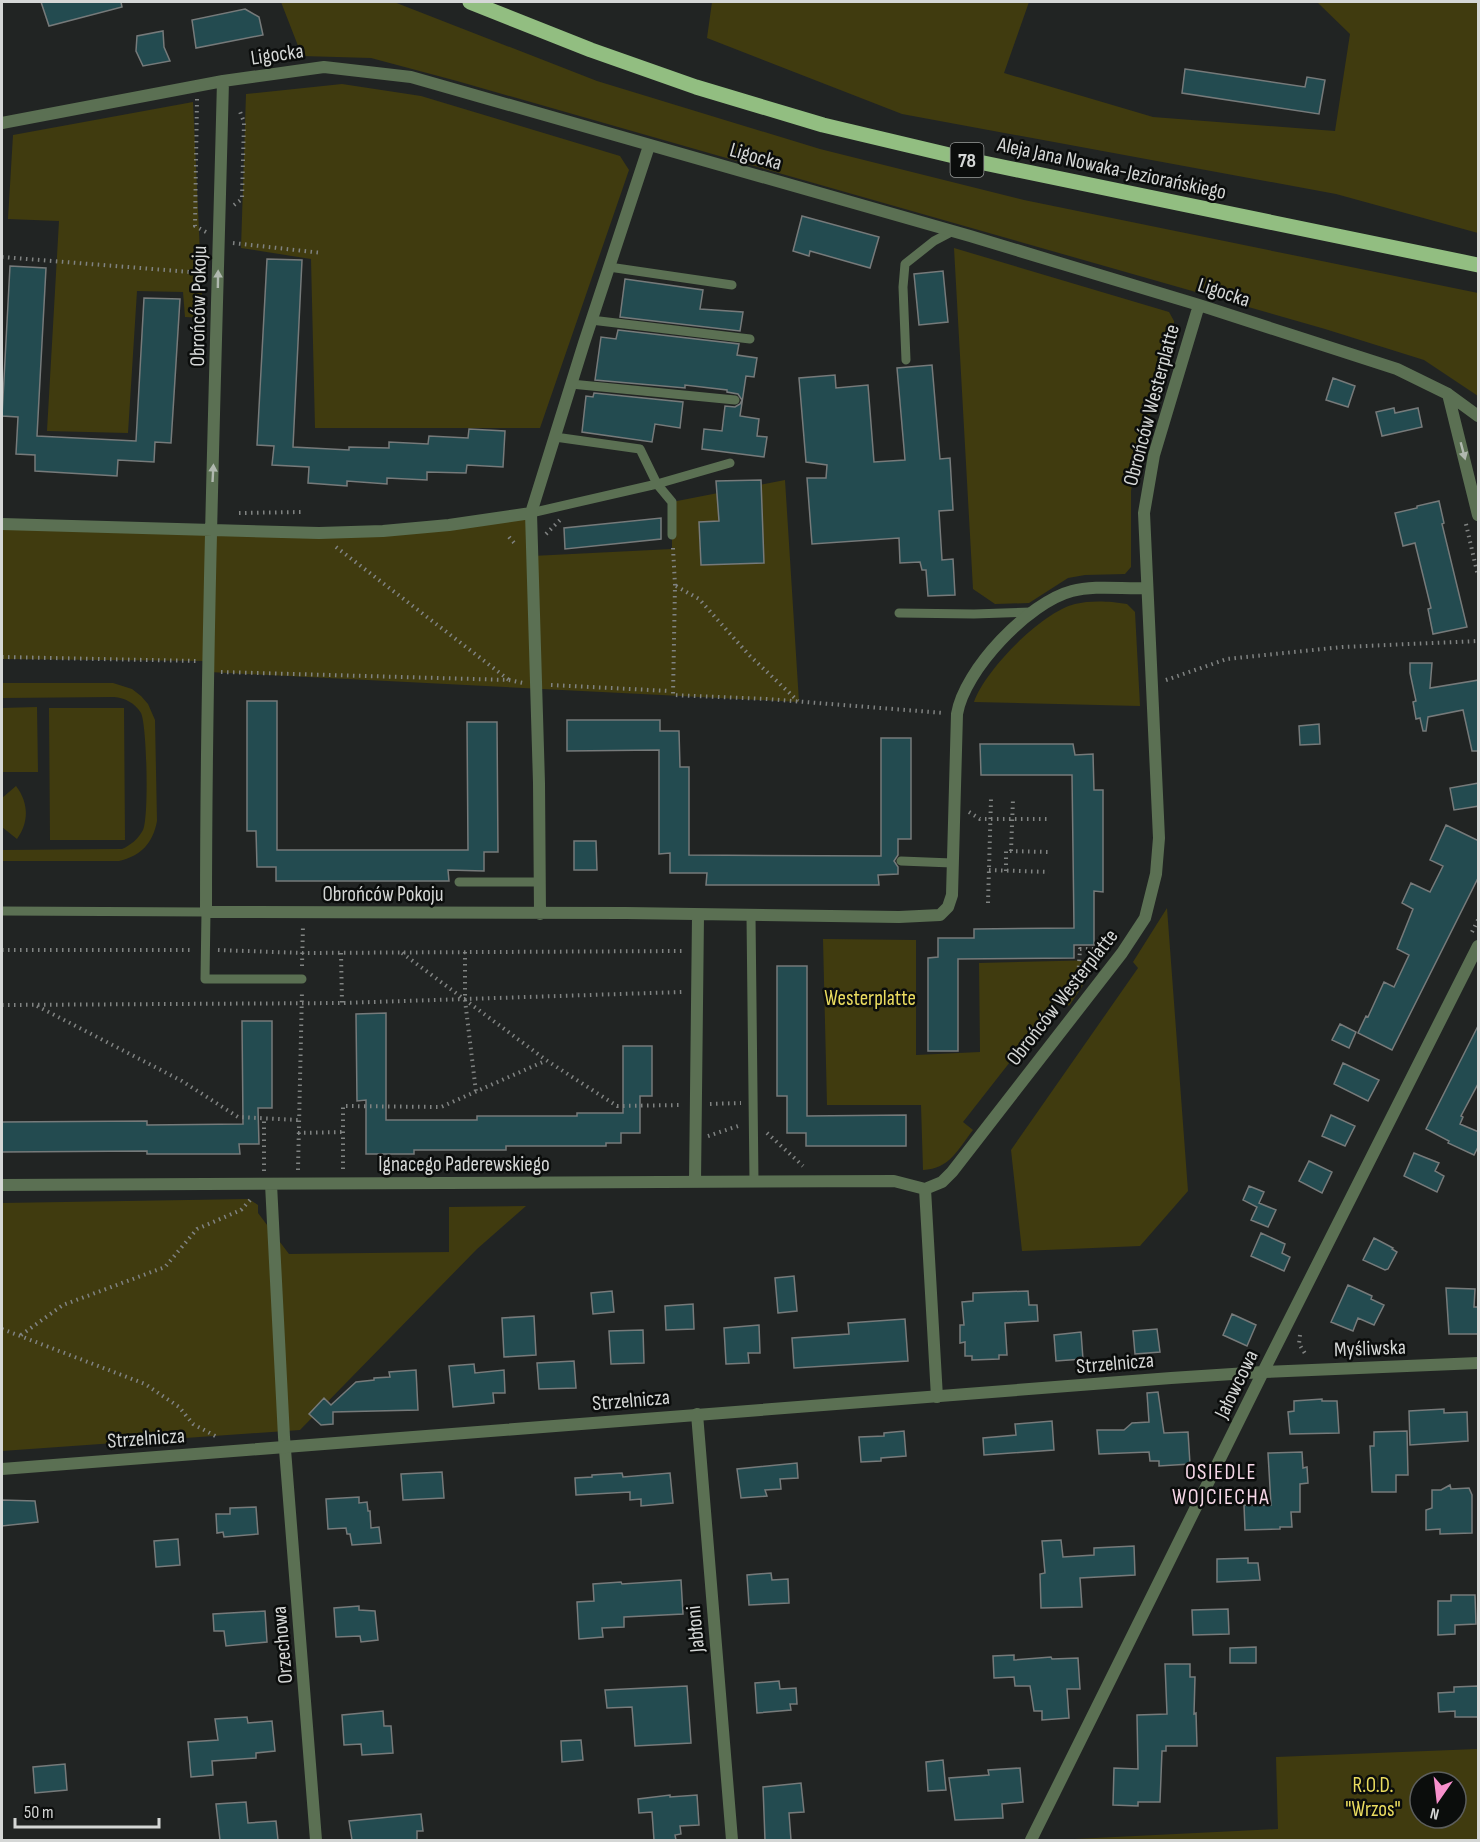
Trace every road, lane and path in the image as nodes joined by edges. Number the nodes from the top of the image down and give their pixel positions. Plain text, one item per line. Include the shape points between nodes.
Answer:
1 (470, 2) edge
2 (223, 81) junction
3 (197, 98) dead end
4 (2, 123) edge
5 (649, 146) junction
6 (953, 231) junction
7 (214, 237) junction
8 (322, 253) dead end
9 (2, 257) edge
10 (1479, 265) edge
11 (609, 267) junction
12 (207, 273) dead end
13 (732, 285) dead end
14 (1199, 305) junction
15 (591, 320) junction
16 (750, 339) dead end
17 (906, 360) dead end
18 (571, 384) junction
19 (1448, 394) junction
20 (735, 400) dead end
21 (1479, 416) edge
22 (555, 437) junction
23 (730, 463) dead end
24 (657, 484) junction
25 (302, 512) dead end
26 (238, 513) dead end
27 (531, 513) junction
28 (1479, 515) edge
29 (2, 524) edge
30 (210, 532) junction
31 (319, 534) junction
32 (672, 535) joint
33 (675, 585) junction
34 (1146, 588) junction
35 (1031, 612) junction
36 (899, 613) dead end
37 (1479, 641) edge
38 (2, 657) edge
39 (208, 666) junction
40 (509, 680) junction
41 (535, 685) junction
42 (1151, 685) junction
43 (669, 691) dead end
44 (799, 702) junction
45 (943, 723) dead end
46 (1014, 799) dead end
47 (991, 800) dead end
48 (971, 814) dead end
49 (1050, 819) dead end
50 (990, 820) junction
51 (1012, 820) junction
52 (1011, 851) junction
53 (1050, 852) dead end
54 (901, 861) dead end
55 (952, 863) junction
56 (989, 870) junction
57 (1006, 871) junction
58 (1049, 872) dead end
59 (459, 882) dead end
60 (539, 882) junction
61 (988, 903) dead end
62 (2, 911) edge
63 (206, 912) junction
64 (304, 913) junction
65 (540, 914) junction
66 (698, 916) junction
67 (751, 916) junction
68 (1479, 946) edge
69 (1111, 949) dead end
70 (2, 950) edge
71 (205, 950) junction
72 (698, 951) junction
73 (401, 952) junction
74 (465, 952) junction
75 (302, 953) junction
76 (341, 953) junction
77 (302, 979) junction
78 (1078, 979) dead end
79 (698, 992) junction
80 (465, 1000) junction
81 (342, 1003) junction
82 (302, 1004) junction
83 (2, 1005) edge
84 (36, 1005) junction
85 (546, 1060) junction
86 (476, 1092) junction
87 (753, 1103) junction
88 (697, 1104) junction
89 (264, 1118) junction
90 (298, 1120) junction
91 (754, 1120) junction
92 (343, 1132) junction
93 (298, 1133) junction
94 (696, 1140) junction
95 (806, 1169) dead end
96 (264, 1172) dead end
97 (754, 1181) junction
98 (695, 1182) junction
99 (271, 1184) junction
100 (298, 1184) junction
101 (344, 1184) junction
102 (2, 1185) edge
103 (925, 1190) junction
104 (254, 1196) dead end
105 (2, 1329) edge
106 (21, 1335) junction
107 (1479, 1363) edge
108 (1263, 1372) junction
109 (937, 1397) junction
110 (697, 1414) junction
111 (220, 1441) dead end
112 (285, 1447) junction
113 (2, 1469) edge
114 (315, 1840) edge
115 (732, 1840) edge
116 (1032, 1840) edge

1 - 10 main road, Aleja Jana Nowaka-Jeziorańskiego / 78 via 696,87 824,125 979,162
2 - 4 street, Ligocka
2 - 5 street, Ligocka via 324,67 411,77
2 - 7 street, Obrońców Pokoju
3 - 7 path via 195,226
5 - 6 street, Ligocka
5 - 11 street
6 - 14 street, Ligocka
6 - 17 lane via 905,264
7 - 8 path
30 -> 7 street, Obrońców Pokoju via 215,444
9 - 12 path
11 - 13 lane
11 - 15 street
14 - 19 street, Ligocka via 1397,369
14 - 34 street, Obrońców Westerplatte via 1147,484
15 - 16 lane
15 - 18 street
18 - 20 lane
18 - 22 street
19 - 21 street, Ligocka
19 -> 28 street
22 - 24 lane via 640,449
22 - 27 street
23 - 24 lane
24 - 27 lane
24 - 32 lane via 672,502
25 - 26 path
27 - 31 street via 427,527
27 - 41 street
29 - 30 street
30 - 31 street
30 - 39 street, Obrońców Pokoju
31 - 40 path
32 - 33 path
33 - 44 path via 699,599 749,655
33 - 44 path via 673,695
34 - 35 street via 1073,590
34 - 42 street, Obrońców Westerplatte
35 - 36 lane
35 - 55 street via 969,680 959,702
37 - 42 path via 1342,647 1227,659
38 - 39 path
39 - 40 path
39 - 63 street, Obrońców Pokoju
40 - 41 path
41 - 43 path
41 - 60 street
42 - 103 street, Obrońców Westerplatte via 1159,838 1156,874 1145,918 952,1172
44 - 45 path via 944,713
46 - 51 path
47 - 50 path
48 - 50 path
49 - 51 path
50 - 51 path
50 - 56 path
51 - 52 path
52 - 53 path
52 - 57 path via 1006,851
54 - 55 lane
55 - 67 street via 952,895 940,915
56 - 57 path
56 - 61 path
57 - 58 path
59 - 60 lane
60 - 65 street
62 - 63 lane
63 - 64 street, Obrońców Pokoju
63 - 71 lane
64 - 65 street, Obrońców Pokoju
64 - 75 path
65 - 66 street
66 - 67 street
66 - 72 street
67 - 87 lane
68 - 108 street, Jałowcowa
69 - 78 path via 1080,949
70 - 71 path
71 - 75 path
71 - 77 lane via 206,980
72 - 74 path
72 - 79 street
73 - 74 path
73 - 76 path
73 - 80 path
74 - 80 path
75 - 76 path
75 - 77 path
76 - 81 path
77 - 82 path
79 - 80 path
79 - 88 street
80 - 81 path
80 - 85 path
80 - 86 path
81 - 82 path
82 - 84 path
82 - 90 path
83 - 84 path
84 - 89 path via 182,1081 238,1117
85 - 86 path
85 - 88 path via 617,1106
86 - 92 path via 441,1107 343,1106
87 - 88 path
87 - 91 lane
88 - 94 street
89 - 90 path
89 - 96 path
90 - 93 path
91 - 94 path
91 - 95 path
91 - 97 lane
92 - 93 path
92 - 101 path
93 - 100 path
94 - 98 street
97 - 98 street, Ignacego Paderewskiego
97 - 103 street, Ignacego Paderewskiego via 894,1181
98 - 101 street, Ignacego Paderewskiego
99 - 100 street, Ignacego Paderewskiego
99 - 102 street, Ignacego Paderewskiego
99 - 112 street, Orzechowa
100 - 101 street, Ignacego Paderewskiego
103 - 109 street
104 - 106 path via 241,1210 197,1229 165,1267 63,1305
105 - 106 path
106 - 111 path via 145,1384 179,1407 193,1424 219,1436
107 - 108 street, Myśliwska
108 - 109 street, Strzelnicza
108 - 116 street, Jałowcowa
109 - 110 street, Strzelnicza
110 - 112 street, Strzelnicza
110 - 115 street, Jabłoni
112 - 113 street, Strzelnicza
112 - 114 street, Orzechowa

